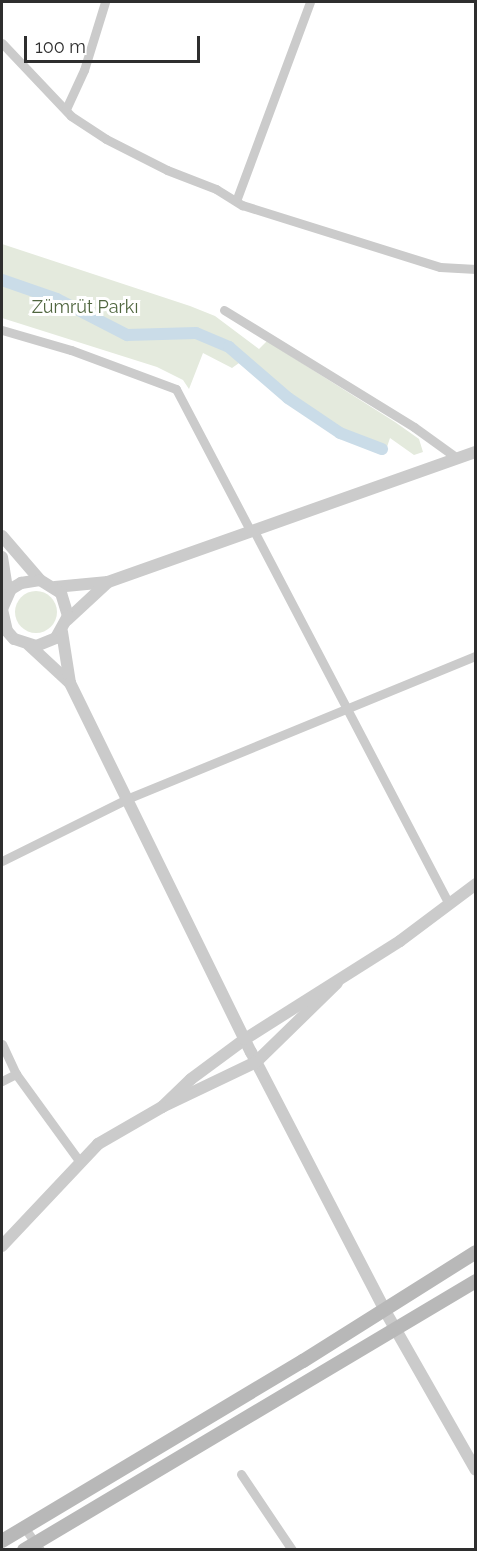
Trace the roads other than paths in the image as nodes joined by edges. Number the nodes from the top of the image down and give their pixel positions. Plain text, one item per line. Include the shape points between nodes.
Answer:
1 (105, 2) edge
2 (310, 2) edge
3 (2, 43) edge
4 (66, 109) junction
5 (236, 201) junction
6 (476, 269) edge
7 (224, 310) dead end
8 (2, 330) edge
9 (476, 452) edge
10 (458, 458) junction
11 (252, 531) junction
12 (2, 536) edge
13 (2, 557) edge
14 (40, 580) junction
15 (108, 582) junction
16 (55, 586) junction
17 (3, 604) edge
18 (64, 626) junction
19 (7, 637) edge
20 (29, 645) junction
21 (476, 656) edge
22 (70, 683) junction
23 (350, 709) junction
24 (129, 798) junction
25 (2, 861) edge
26 (476, 884) edge
27 (449, 904) junction
28 (337, 983) junction
29 (245, 1039) junction
30 (2, 1044) edge
31 (256, 1062) junction
32 (16, 1074) junction
33 (2, 1081) edge
34 (162, 1107) junction
35 (80, 1162) junction
36 (2, 1246) edge
37 (476, 1252) edge
38 (476, 1281) edge
39 (384, 1309) junction
40 (397, 1327) junction
41 (476, 1470) edge
42 (241, 1474) dead end
43 (24, 1527) junction
44 (2, 1541) edge
45 (33, 1547) edge
46 (292, 1550) edge

1 - 4 street via 84,70
2 - 5 street
3 - 4 street
4 - 5 street via 106,139
5 - 6 street via 440,267
7 - 10 street
8 - 11 street via 71,350 176,389
9 - 10 street
10 - 11 street
11 - 15 street
11 - 23 street
12 - 14 street
13 - 17 street
14 - 16 street
14 - 17 street via 21,583
15 - 16 street
15 - 18 street
16 - 18 street via 65,600
17 - 19 street
18 - 20 street via 47,644
18 - 22 street
19 - 20 street
20 - 22 street
21 - 23 street
22 - 24 street
23 - 24 street
23 - 27 street
24 - 25 street
24 - 29 street
26 - 27 street
27 - 28 street
28 - 29 street
28 - 31 street
29 - 31 street
29 - 34 street via 191,1078
30 - 32 street
31 - 34 street
31 - 39 street
32 - 33 street
32 - 35 street
34 - 35 street via 98,1144
35 - 36 street
37 - 39 main road
38 - 40 main road
39 - 40 street
39 - 43 main road
40 - 41 street
40 - 45 main road
42 - 46 street
43 - 44 main road
43 - 45 street

